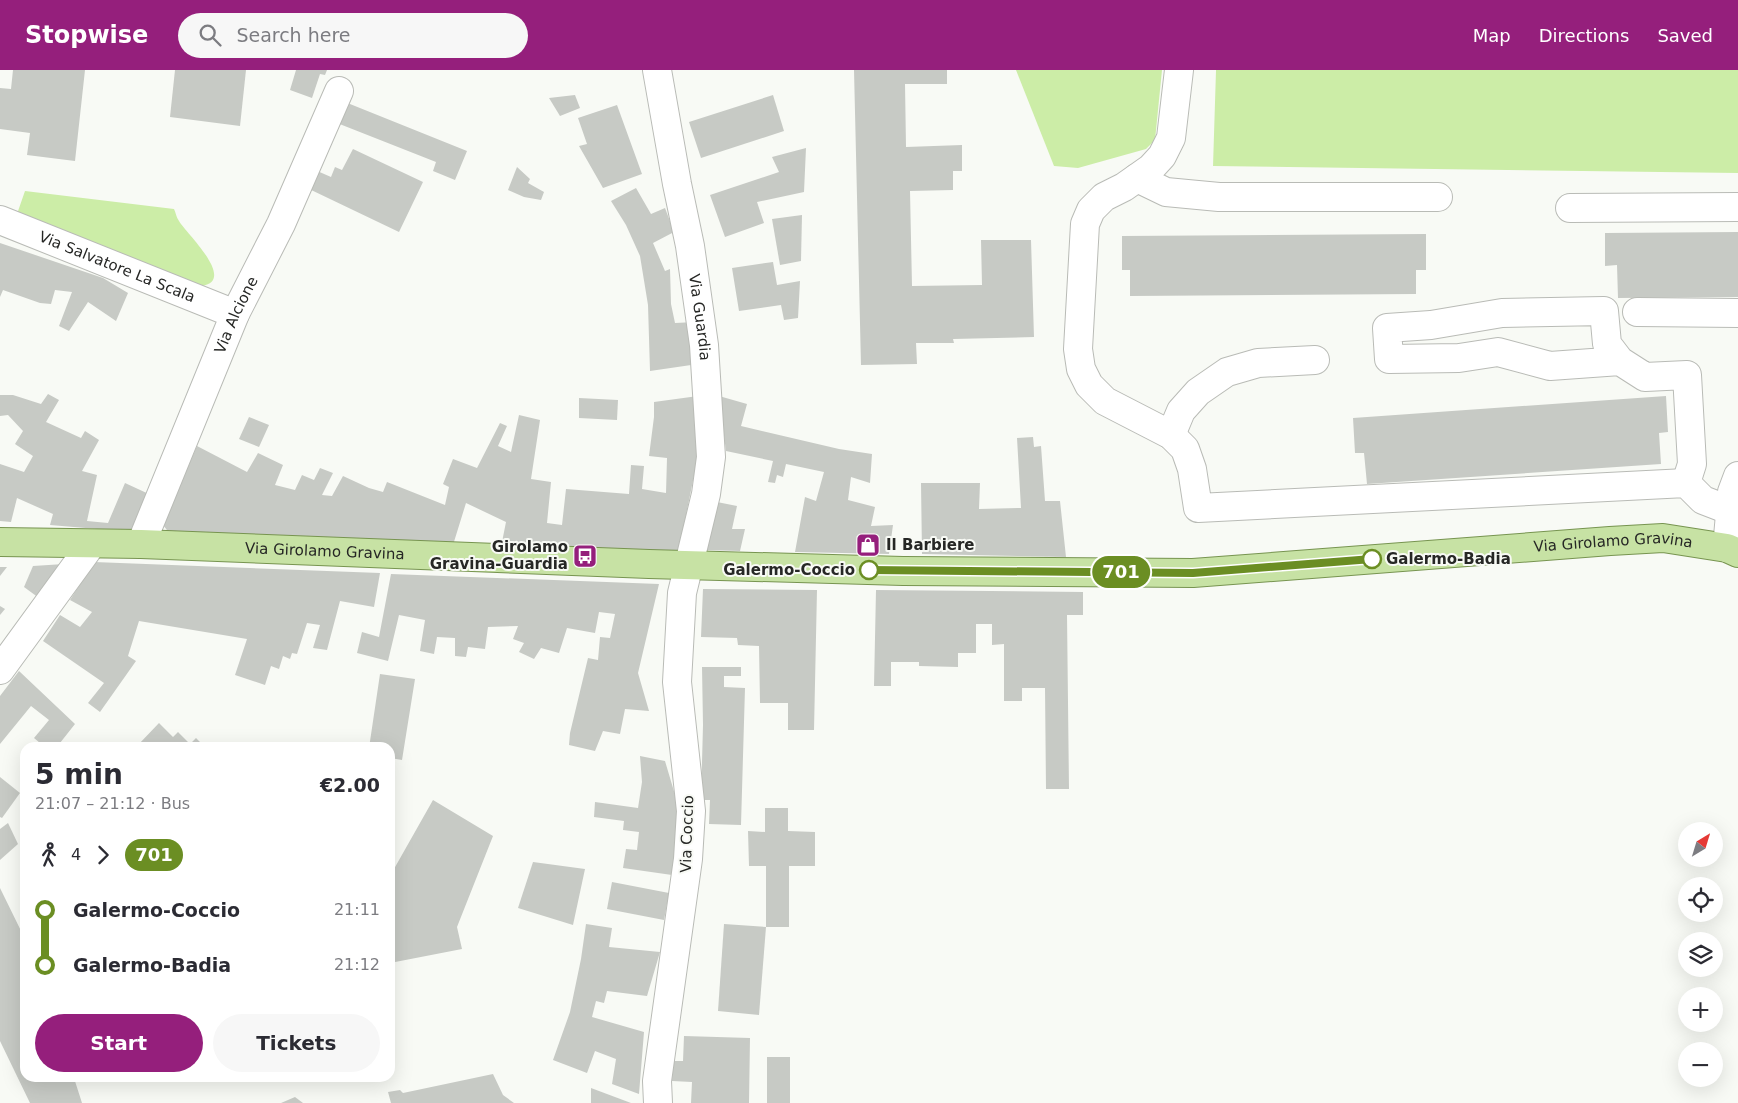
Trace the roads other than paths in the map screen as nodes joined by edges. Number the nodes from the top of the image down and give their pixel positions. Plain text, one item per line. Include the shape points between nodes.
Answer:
1 (657, 70) edge
2 (1179, 70) edge
3 (339, 91) dead end
4 (1137, 178) junction
5 (1438, 197) dead end
6 (1738, 207) edge
7 (1570, 208) dead end
8 (0, 220) edge
9 (1637, 312) dead end
10 (1738, 313) edge
11 (235, 314) junction
12 (1495, 314) junction
13 (1498, 352) junction
14 (1314, 360) dead end
15 (1620, 361) junction
16 (1171, 435) junction
17 (1738, 476) edge
18 (1686, 483) junction
19 (1730, 510) junction
20 (0, 542) edge
21 (141, 544) junction
22 (91, 545) junction
23 (1732, 550) edge
24 (689, 565) junction
25 (0, 670) edge
26 (658, 1103) edge

1 - 24 street, Via Guardia via 690,246 705,354 711,457
2 - 4 street via 1171,138 1162,156
3 - 11 street, Via Alcione via 281,224
4 - 5 street via 1166,192 1219,197
4 - 16 street via 1104,197 1091,210 1085,224 1079,355 1089,386 1105,401
6 - 7 street
8 - 11 street, Via Salvatore La Scala
9 - 10 street
11 - 21 street, Via Alcione
12 - 13 street
12 - 13 street via 1431,325 1387,328 1389,359 1459,358
12 - 15 street via 1604,311 1607,344
13 - 15 street via 1550,366
14 - 16 street via 1258,363 1227,372 1198,392 1181,411
15 - 18 street via 1645,377 1686,375 1692,464
16 - 18 street via 1185,448 1198,508
17 - 19 street
18 - 19 street via 1702,500
19 - 23 street
20 - 22 main road, Via Girolamo Gravina
21 - 22 main road, Via Girolamo Gravina
21 - 24 main road, Via Girolamo Gravina
22 - 25 street
23 - 24 main road, Via Girolamo Gravina via 1664,538 1193,573 903,571
24 - 26 street, Via Coccio via 682,592 677,682 691,811 688,859 657,1081

